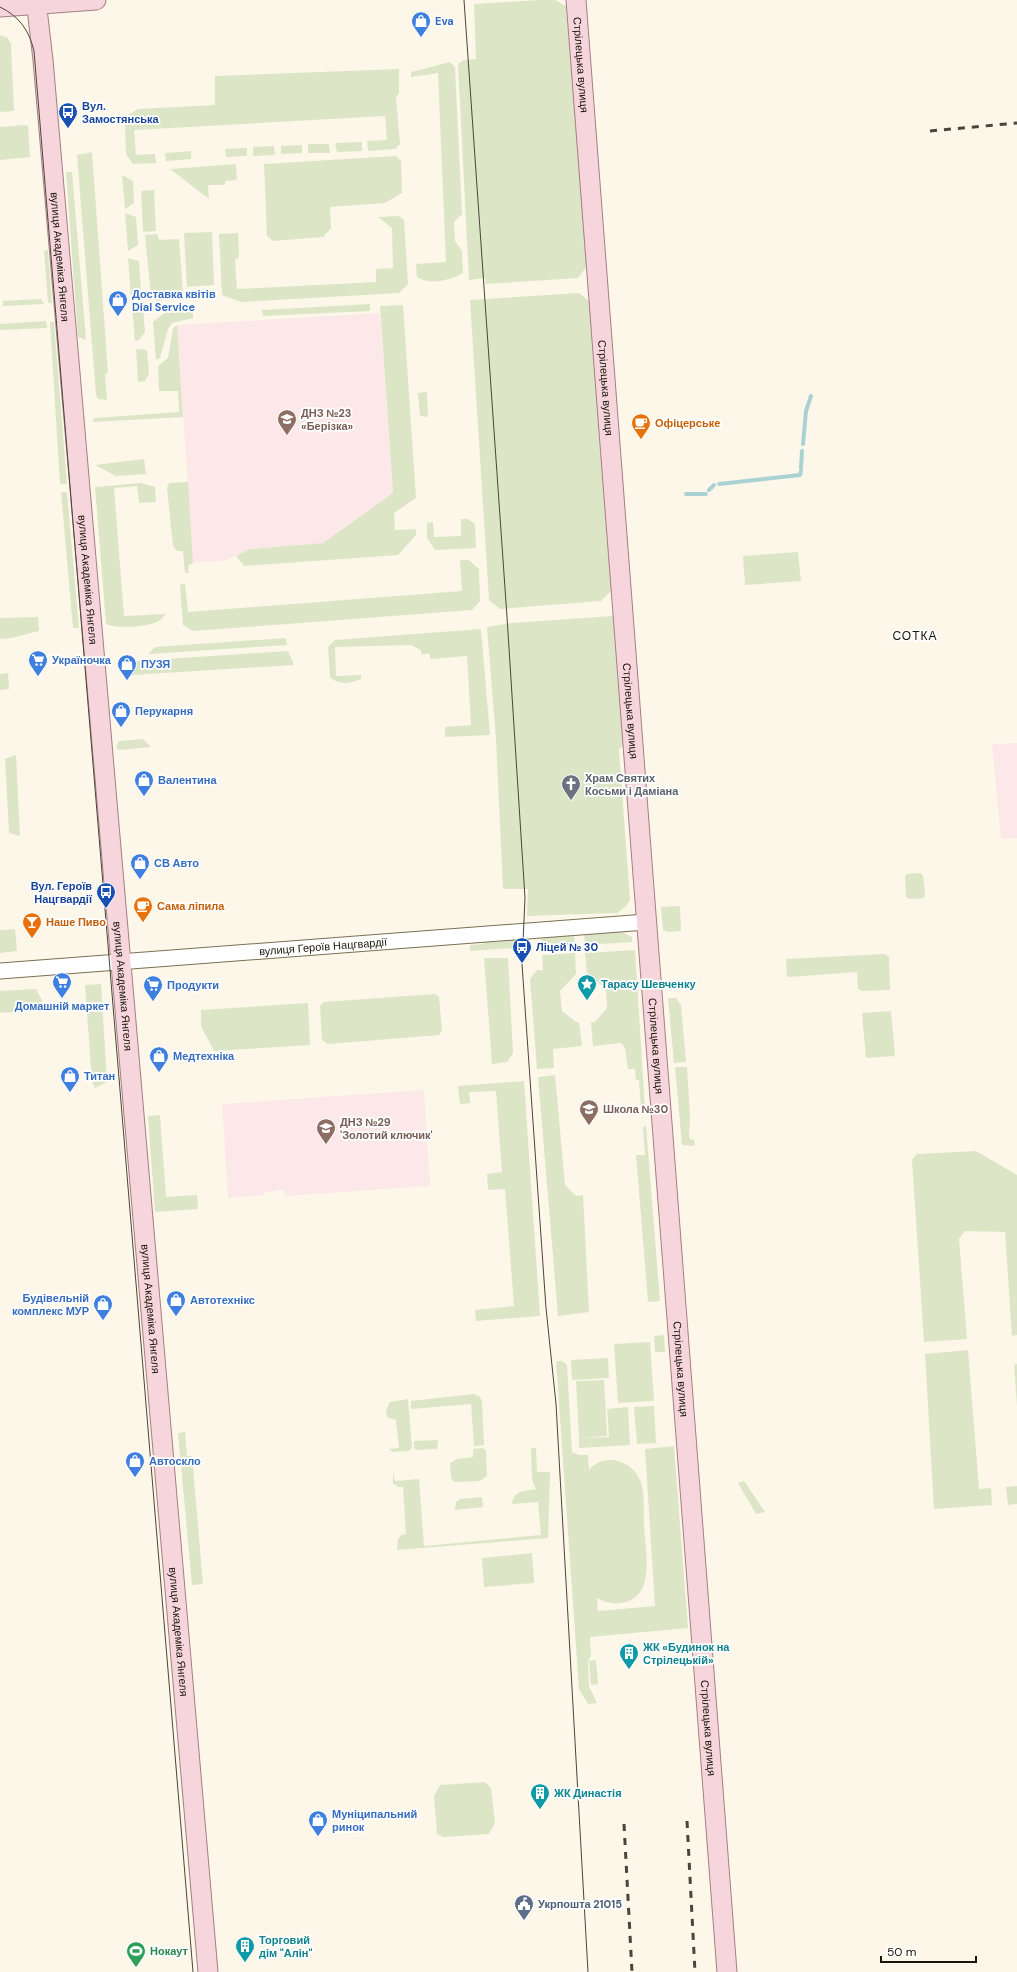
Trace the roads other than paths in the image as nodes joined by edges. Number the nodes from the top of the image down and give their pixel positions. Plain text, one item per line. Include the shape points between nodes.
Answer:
1 (96, 0) edge
2 (576, 0) edge
3 (37, 2) edge
4 (0, 7) edge
5 (646, 922) junction
6 (120, 961) junction
7 (0, 970) edge
8 (208, 1972) edge
9 (727, 1972) edge

1 - 3 main road
2 - 5 main road, Стрілецька вулиця
3 - 4 main road
3 - 6 main road, вулиця Академіка Янгеля
5 - 6 street, вулиця Героїв Нацгвардії
5 - 9 main road, Стрілецька вулиця
6 - 7 street, вулиця Героїв Нацгвардії
6 - 8 main road, вулиця Академіка Янгеля

